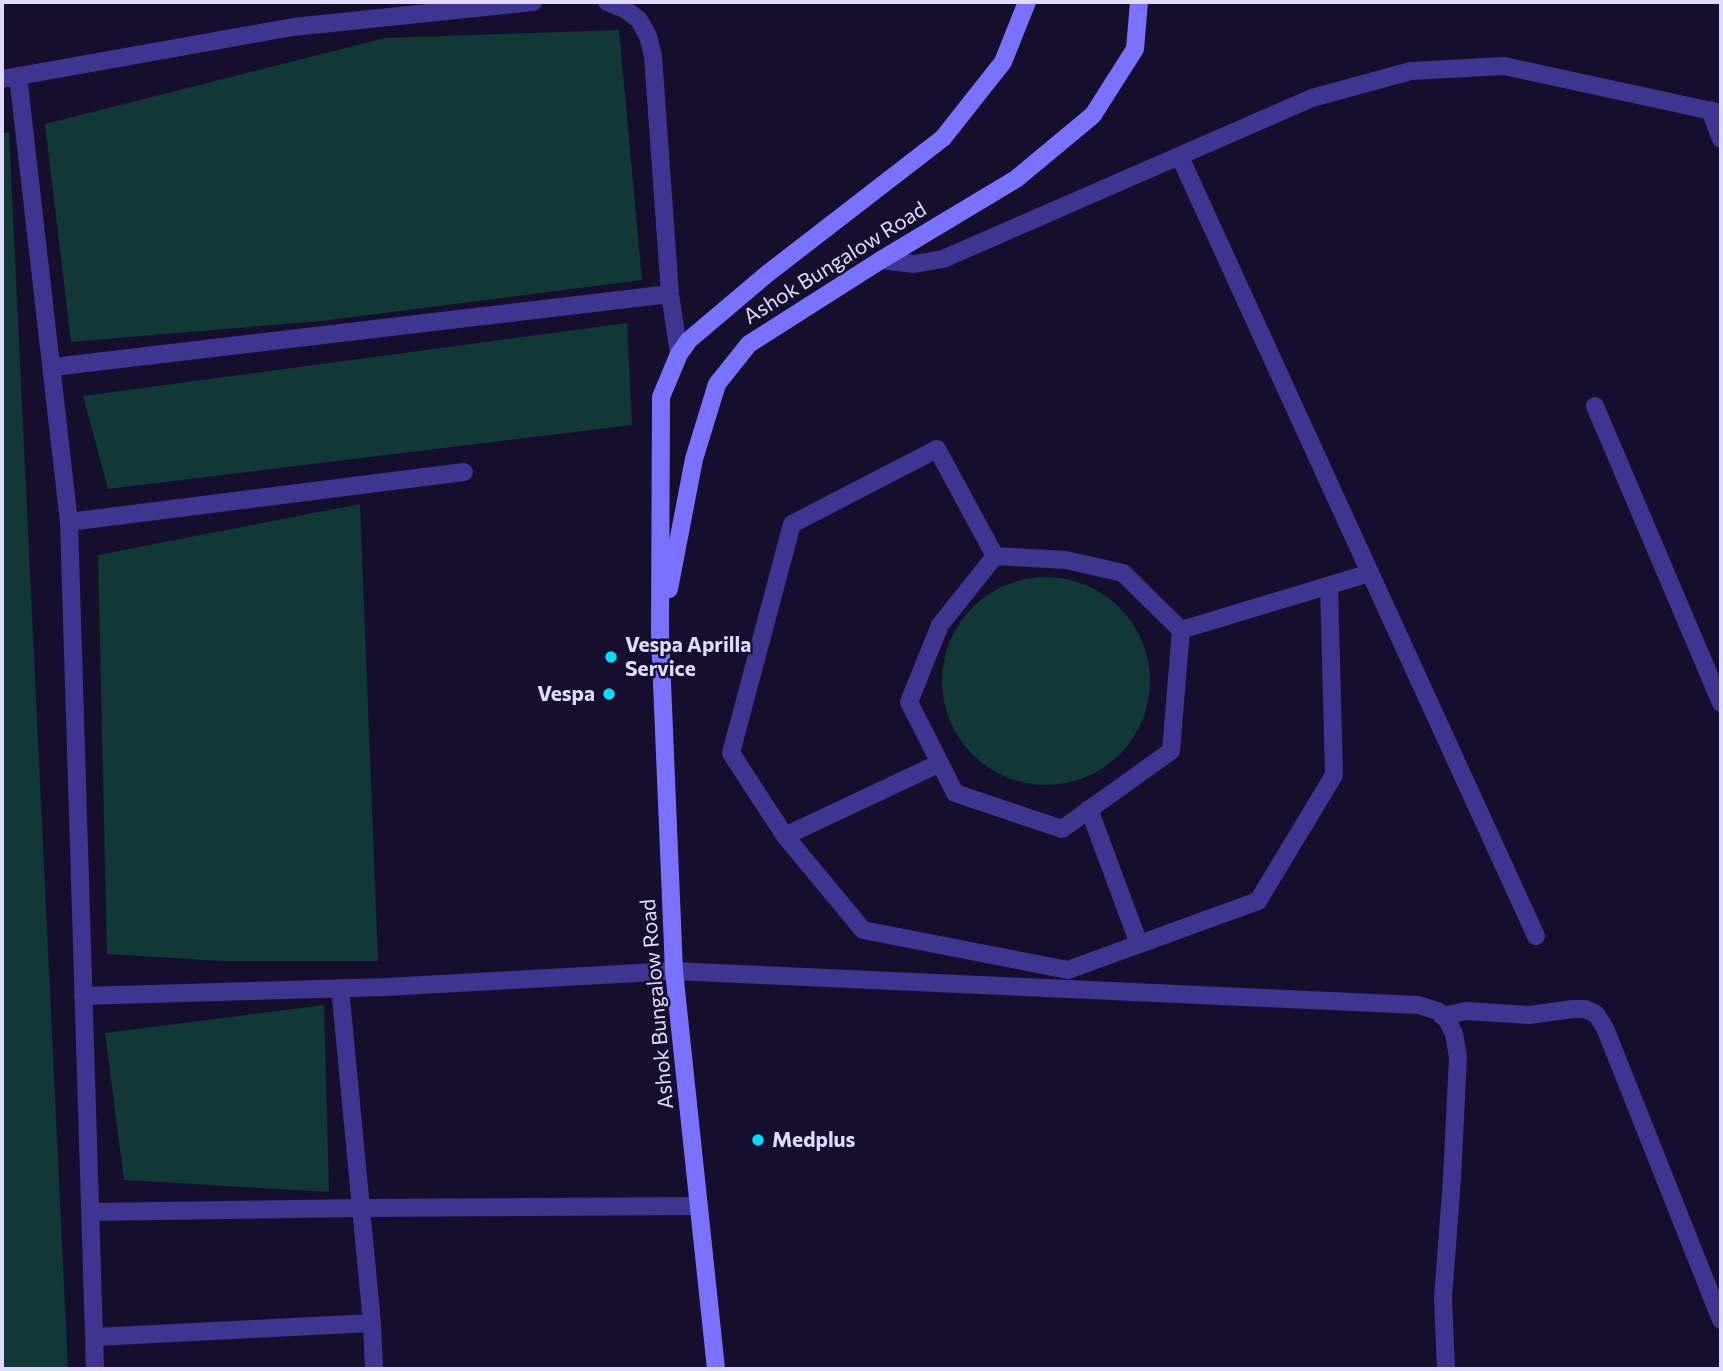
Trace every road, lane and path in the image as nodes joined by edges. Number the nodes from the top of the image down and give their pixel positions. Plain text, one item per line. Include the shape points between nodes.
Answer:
1 (533, 2) edge
2 (607, 2) edge
3 (1027, 2) edge
4 (1139, 2) edge
5 (10, 77) edge
6 (1716, 111) edge
7 (1721, 139) edge
8 (1180, 157) junction
9 (881, 260) junction
10 (670, 294) junction
11 (679, 354) junction
12 (53, 367) junction
13 (1595, 406) dead end
14 (464, 472) dead end
15 (69, 522) junction
16 (995, 556) junction
17 (1370, 573) junction
18 (1329, 586) junction
19 (1181, 630) junction
20 (660, 634) junction
21 (1714, 664) edge
22 (1721, 703) edge
23 (940, 763) junction
24 (1089, 809) junction
25 (785, 835) junction
26 (1536, 936) dead end
27 (1139, 944) junction
28 (674, 971) junction
29 (340, 988) junction
30 (83, 996) junction
31 (1442, 1016) junction
32 (699, 1206) junction
33 (361, 1208) junction
34 (91, 1212) junction
35 (1721, 1320) edge
36 (372, 1322) junction
37 (95, 1337) junction
38 (95, 1369) edge
39 (374, 1369) edge
40 (716, 1369) edge
41 (1446, 1369) edge

1 - 5 street via 293,27
2 - 10 street via 639,20 653,56
3 - 11 street, Ashok Bungalow Road via 1003,62 943,138 767,274 689,340
4 - 9 street, Ashok Bungalow Road via 1135,49 1093,115 1016,179
5 - 12 street
6 - 7 street
6 - 8 street via 1504,66 1411,71 1312,98
8 - 9 street via 943,259 914,264
8 - 17 street
9 - 20 street, Ashok Bungalow Road via 749,344 717,384 694,458
10 - 11 street
10 - 12 street
11 - 20 street, Ashok Bungalow Road via 661,397
12 - 15 street
13 - 21 street
14 - 15 street
15 - 30 street
16 - 19 street via 1066,560 1123,573
16 - 23 street via 940,625 909,702
16 - 25 street via 937,449 792,524 731,753
17 - 18 street
17 - 26 street
18 - 19 street
18 - 27 street via 1334,775 1258,901
19 - 24 street via 1171,751
20 - 28 street, Ashok Bungalow Road
21 - 22 street
23 - 24 street via 955,793 1062,829
23 - 25 street
24 - 27 street
25 - 27 street via 863,930 1068,970
28 - 29 street
28 - 31 street via 1418,1005
28 - 32 street, Ashok Bungalow Road
29 - 30 street
29 - 33 street
30 - 34 street
31 - 35 street via 1466,1011 1529,1015 1573,1009 1596,1014
31 - 41 street via 1454,1034 1458,1057 1443,1298
32 - 33 street
32 - 40 street, Ashok Bungalow Road
33 - 34 street
33 - 36 street
34 - 37 street
36 - 37 street
36 - 39 street
37 - 38 street

